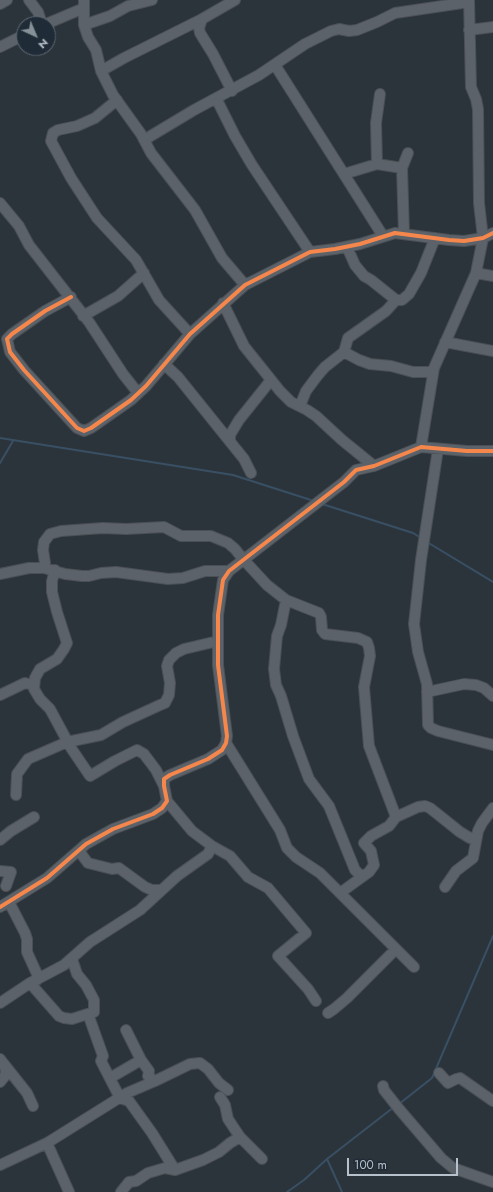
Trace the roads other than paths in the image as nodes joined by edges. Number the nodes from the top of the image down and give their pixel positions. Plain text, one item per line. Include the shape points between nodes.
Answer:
1 (8, 0) edge
2 (29, 0) edge
3 (152, 0) edge
4 (235, 0) edge
5 (469, 1) edge
6 (0, 4) edge
7 (84, 4) edge
8 (39, 16) edge
9 (56, 19) edge
10 (202, 19) junction
11 (84, 25) junction
12 (493, 27) edge
13 (469, 30) junction
14 (16, 39) edge
15 (0, 47) edge
16 (275, 65) junction
17 (102, 71) junction
18 (232, 90) junction
19 (380, 94) dead end
20 (216, 98) junction
21 (117, 100) junction
22 (144, 140) junction
23 (408, 153) dead end
24 (377, 164) junction
25 (402, 168) junction
26 (344, 174) junction
27 (0, 203) edge
28 (493, 233) edge
29 (404, 234) junction
30 (383, 236) junction
31 (435, 238) junction
32 (483, 238) junction
33 (347, 247) junction
34 (310, 252) junction
35 (144, 273) junction
36 (476, 273) junction
37 (493, 276) edge
38 (245, 285) junction
39 (71, 298) junction
40 (396, 300) junction
41 (223, 303) junction
42 (83, 316) junction
43 (190, 334) junction
44 (444, 342) junction
45 (493, 351) edge
46 (344, 352) junction
47 (164, 364) junction
48 (433, 372) junction
49 (271, 380) junction
50 (138, 393) junction
51 (300, 406) junction
52 (230, 442) junction
53 (421, 448) junction
54 (438, 449) junction
55 (493, 451) edge
56 (374, 466) junction
57 (251, 473) dead end
58 (243, 559) junction
59 (44, 568) junction
60 (55, 570) junction
61 (229, 571) junction
62 (0, 574) edge
63 (286, 600) junction
64 (218, 641) junction
65 (33, 685) junction
66 (427, 692) junction
67 (0, 694) edge
68 (493, 696) edge
69 (67, 742) junction
70 (226, 743) junction
71 (493, 745) edge
72 (164, 786) junction
73 (16, 795) dead end
74 (167, 801) junction
75 (493, 808) edge
76 (34, 817) dead end
77 (396, 817) junction
78 (476, 837) junction
79 (0, 840) edge
80 (212, 846) junction
81 (79, 851) junction
82 (0, 871) edge
83 (362, 877) junction
84 (3, 884) edge
85 (445, 887) dead end
86 (162, 890) junction
87 (340, 893) junction
88 (8, 902) edge
89 (396, 949) junction
90 (72, 959) junction
91 (414, 967) dead end
92 (34, 981) junction
93 (316, 1001) dead end
94 (0, 1003) edge
95 (328, 1013) dead end
96 (88, 1014) junction
97 (126, 1030) dead end
98 (141, 1060) junction
99 (2, 1061) edge
100 (439, 1073) dead end
101 (110, 1078) junction
102 (154, 1081) junction
103 (0, 1082) edge
104 (383, 1086) dead end
105 (120, 1098) junction
106 (493, 1101) edge
107 (34, 1106) dead end
108 (240, 1138) junction
109 (47, 1143) junction
110 (262, 1158) dead end
111 (0, 1165) edge
112 (175, 1170) junction
113 (493, 1182) edge
114 (69, 1192) edge
115 (121, 1192) edge

1 - 6 street
2 - 8 street
3 - 11 street via 128,6 110,16
4 - 10 street
5 - 13 street
5 - 16 street via 395,13 357,30 331,31 305,44
7 - 9 street
7 - 11 street
10 - 17 street
10 - 18 street via 200,33
11 - 17 street via 96,50
12 - 13 street
13 - 32 street via 470,87 478,109 479,203
14 - 15 street
16 - 18 street
16 - 26 street
17 - 21 street
18 - 20 street
19 - 24 street via 376,123
20 - 22 street
20 - 34 street via 249,159
21 - 22 street
21 - 35 street via 96,118 58,130 51,141 97,218 130,253
22 - 38 street via 195,210 222,258
23 - 25 street
24 - 25 street
24 - 26 street
25 - 29 street
26 - 30 street
27 - 39 street
28 - 32 street
29 - 30 street
29 - 31 street
30 - 33 street
31 - 32 street via 464,241
31 - 40 street via 421,273 409,294 402,300
32 - 36 street
33 - 34 street
33 - 40 street via 359,271
34 - 38 street
35 - 42 street via 118,296
35 - 43 street via 159,300
36 - 37 street
36 - 44 street
38 - 41 street
39 - 42 street
39 - 50 street via 45,311 12,334 7,339 10,352 80,430 91,428
40 - 46 street via 386,311 348,338
41 - 43 street
41 - 49 street via 244,346
42 - 50 street
43 - 47 street
44 - 45 street
44 - 48 street
46 - 48 street via 370,364 413,372
46 - 51 street via 318,375 306,391
47 - 50 street
47 - 52 street via 178,377
48 - 53 street
49 - 51 street via 291,402
49 - 52 street via 239,420 230,435
51 - 56 street via 316,416
52 - 57 street
53 - 54 street
53 - 56 street
54 - 55 street
54 - 66 street via 414,624
56 - 58 street via 356,470 344,482
58 - 59 street via 228,543 211,536 181,536 164,527 103,528 50,534 44,542
58 - 61 street
58 - 63 street via 267,585
59 - 60 street
59 - 62 street
60 - 61 street via 65,574 89,576 116,572 168,579 183,578 205,571
60 - 65 street via 52,592 67,643 57,659 40,669
61 - 64 street via 223,580 218,615
63 - 77 street via 319,613 325,634 358,638 366,642 370,656 364,688 369,746
63 - 83 street via 277,636 274,669 276,685 309,779 329,806 355,870
64 - 69 street via 184,649 169,660 169,695 165,702 101,735
64 - 70 street
65 - 67 street via 26,683
65 - 69 street via 50,709
66 - 68 street via 464,684 484,688
66 - 71 street via 428,725 431,728
69 - 72 street via 90,776 137,750 144,754
69 - 73 street via 28,759 18,774
70 - 72 street via 222,750 208,758 170,774 164,779
70 - 87 street via 280,830 286,848 320,873
72 - 74 street
74 - 80 street via 192,831
74 - 81 street via 153,814 113,829 86,844
75 - 78 street
76 - 79 street via 11,830
77 - 78 street via 425,806 460,832 470,838
77 - 83 street via 389,826 364,843 371,851 374,865
78 - 85 street via 472,858 456,871
80 - 86 street via 208,854 176,876
80 - 93 street via 230,856 248,877 268,888 306,933 278,956
81 - 86 street via 88,863 112,870 119,868 145,887
81 - 88 street via 47,878
82 - 84 street via 11,872
83 - 87 street
84 - 88 street
86 - 90 street via 140,910 90,942
87 - 89 street
88 - 92 street via 28,939 27,952 37,974
89 - 91 street
89 - 95 street
90 - 92 street
90 - 96 street via 77,974 94,1000 94,1012
92 - 94 street
92 - 96 street via 59,1016 72,1019
96 - 101 street via 104,1056 101,1061
97 - 98 street
98 - 101 street
98 - 102 street via 149,1071 148,1076
99 - 103 street via 6,1071
99 - 107 street
100 - 106 street via 448,1082 460,1078
101 - 105 street
102 - 105 street
102 - 108 street via 190,1064 200,1063 219,1083 224,1094 228,1119
104 - 113 street via 441,1158 453,1168
105 - 109 street
105 - 112 street via 129,1101
108 - 110 street
108 - 112 street via 203,1160
109 - 111 street
109 - 114 street
112 - 115 street via 165,1168 148,1173 130,1182

